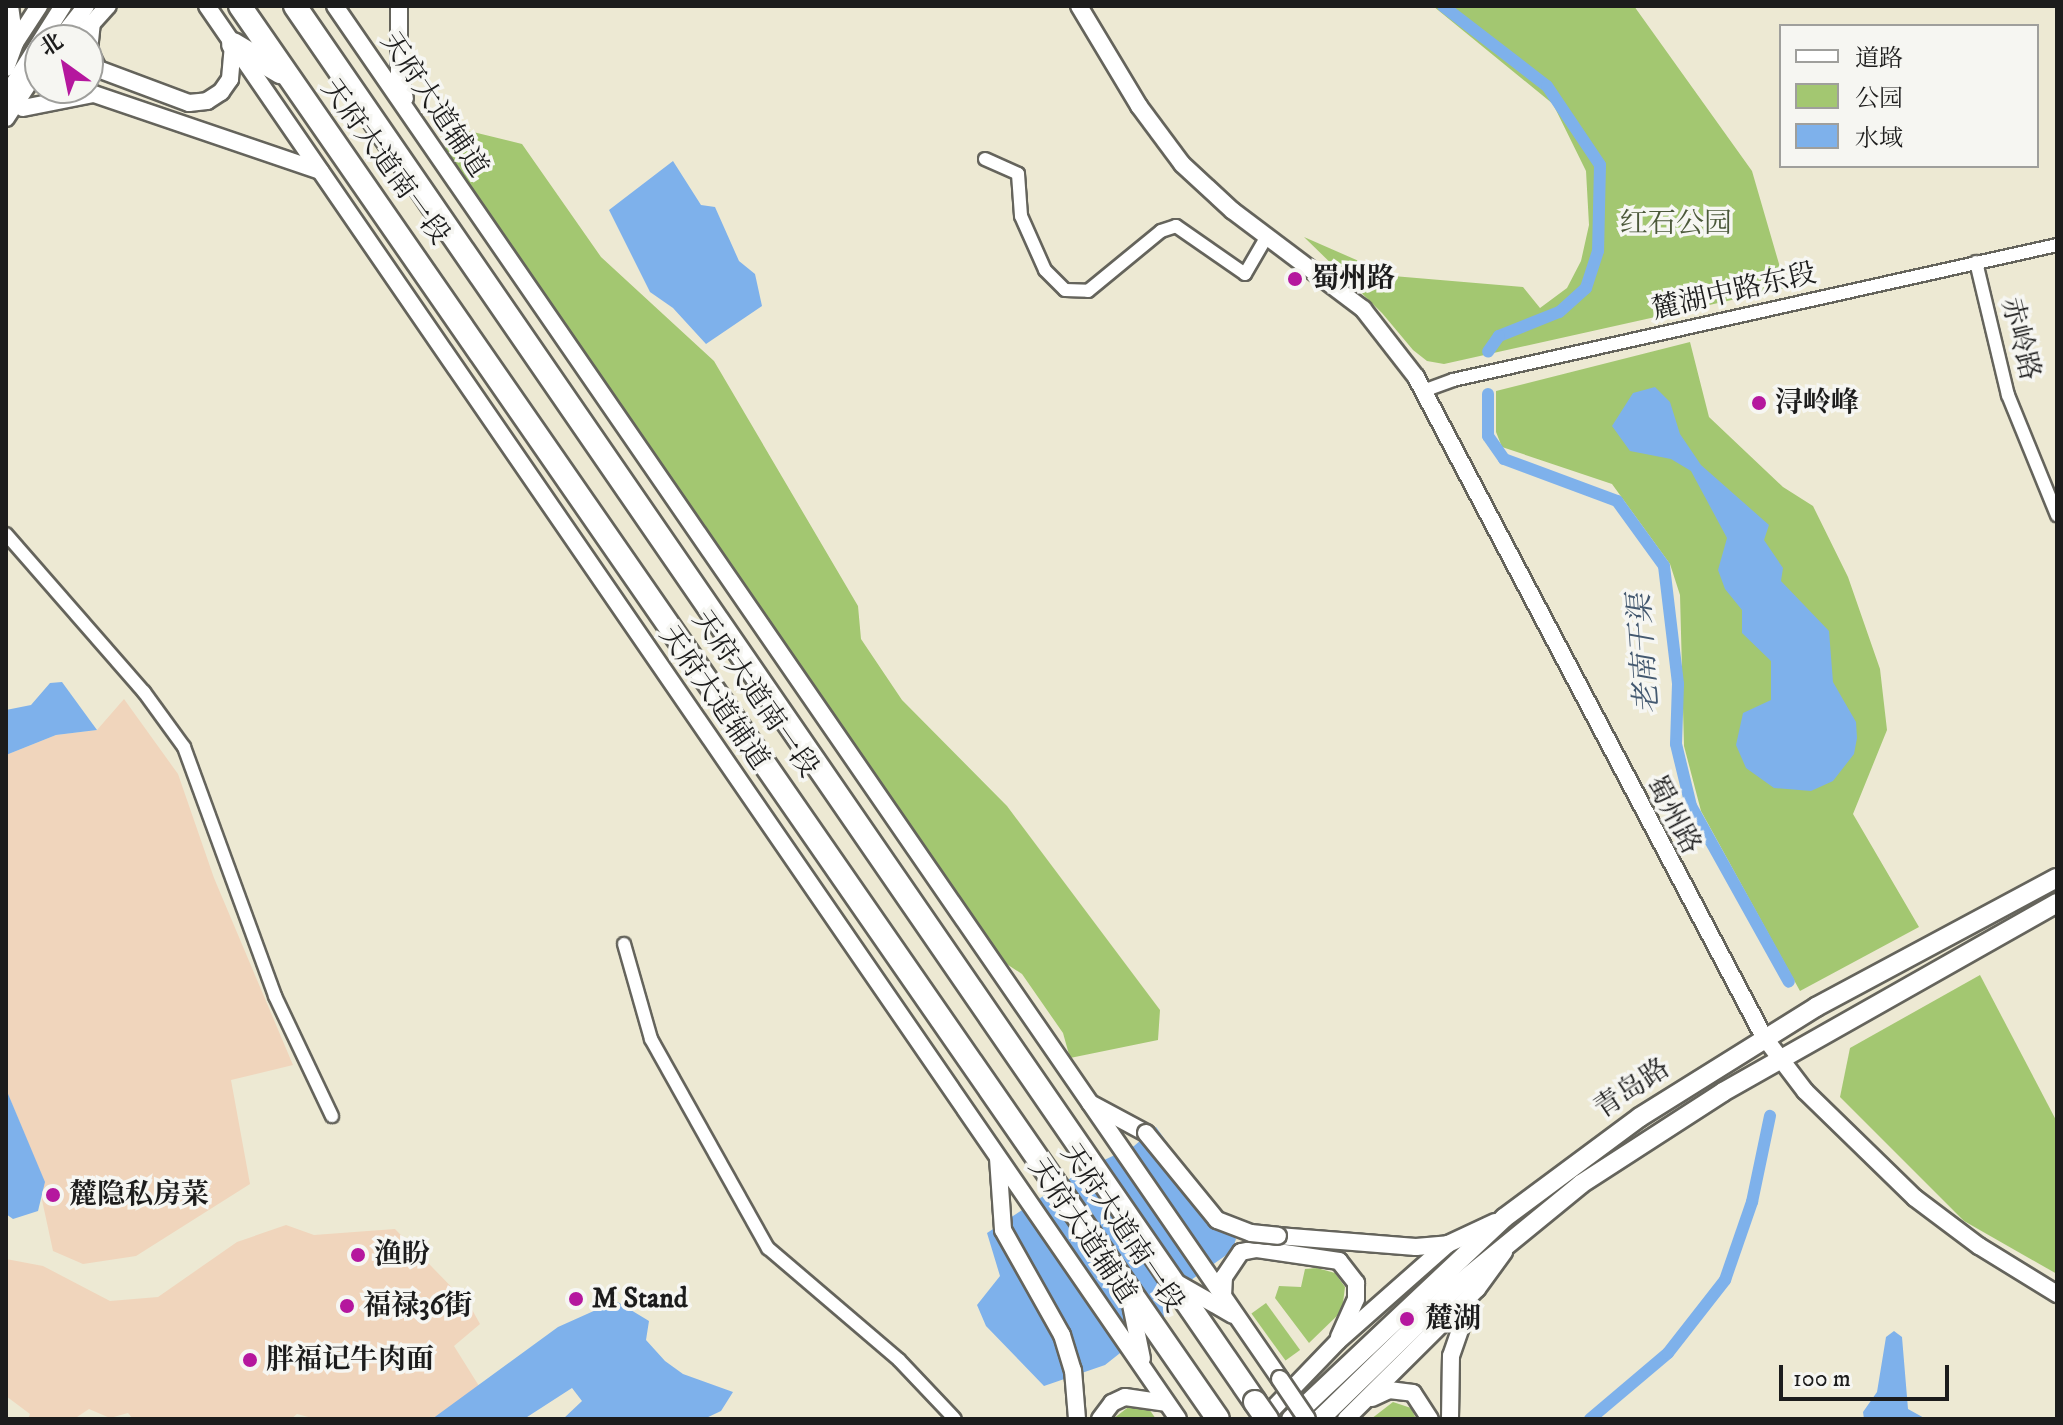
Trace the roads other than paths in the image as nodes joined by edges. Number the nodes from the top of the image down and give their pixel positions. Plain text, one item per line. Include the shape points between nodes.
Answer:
1 (10, 6) edge
2 (39, 6) edge
3 (63, 6) edge
4 (108, 6) edge
5 (207, 6) edge
6 (240, 6) edge
7 (295, 6) edge
8 (314, 6) edge
9 (335, 6) edge
10 (399, 6) edge
11 (1079, 6) edge
12 (89, 14) edge
13 (15, 43) junction
14 (233, 44) junction
15 (325, 50) junction
16 (6, 68) edge
17 (287, 76) junction
18 (24, 91) edge
19 (6, 96) edge
20 (26, 104) edge
21 (23, 108) junction
22 (410, 115) junction
23 (6, 120) edge
24 (985, 159) dead end
25 (320, 171) junction
26 (1267, 236) junction
27 (2057, 245) edge
28 (1976, 262) junction
29 (1423, 391) junction
30 (2057, 515) edge
31 (6, 534) edge
32 (2057, 878) edge
33 (2057, 903) edge
34 (624, 944) dead end
35 (1764, 1037) junction
36 (1781, 1058) junction
37 (1090, 1103) junction
38 (332, 1116) dead end
39 (998, 1156) junction
40 (1504, 1218) junction
41 (1517, 1235) junction
42 (1448, 1244) junction
43 (1477, 1289) junction
44 (2057, 1294) edge
45 (1223, 1296) junction
46 (1191, 1298) junction
47 (1238, 1318) junction
48 (1338, 1341) junction
49 (1143, 1343) junction
50 (1363, 1402) junction
51 (1166, 1403) junction
52 (1076, 1411) edge
53 (1262, 1413) edge
54 (955, 1419) edge
55 (1100, 1419) edge
56 (1178, 1419) edge
57 (1218, 1419) edge
58 (1291, 1419) edge
59 (1307, 1419) edge
60 (1320, 1419) edge
61 (1346, 1419) edge
62 (1430, 1419) edge
63 (1450, 1419) edge

1 - 13 street
2 - 13 street
3 - 19 street
4 - 12 street
5 - 14 street, 天府大道辅道
6 - 17 highway, 天府大道南一段
7 - 15 highway, 天府大道南一段
8 - 15 highway
9 - 22 street, 天府大道辅道
10 - 22 street via 399,80
11 - 26 street, 蜀州路 via 1169,149 1215,196
12 - 14 street via 89,51 98,69 189,103 221,92 230,79
13 - 16 street
14 - 17 highway
14 - 25 street, 天府大道辅道
15 - 46 highway, 天府大道南一段 via 1089,1161 1171,1279
17 - 49 highway, 天府大道南一段 via 472,334 1055,1183 1127,1290
18 - 23 street
20 - 21 street
21 - 23 street
21 - 25 street via 94,94
22 - 37 street, 天府大道辅道
24 - 26 street via 1018,174 1021,216 1045,270 1065,290 1088,291 1161,231 1176,226 1245,274
25 - 39 street, 天府大道辅道
26 - 29 street, 蜀州路 via 1375,320
27 - 28 street, 麓湖中路东段
28 - 29 street, 麓湖中路东段
28 - 30 street, 赤岭路 via 2008,395
29 - 35 street, 蜀州路
31 - 38 street via 144,692 184,747 275,996
32 - 35 main road, 青岛路
33 - 36 main road, 青岛路
34 - 54 street via 651,1039 768,1248 899,1360
35 - 36 street, 蜀州路
35 - 40 main road, 青岛路 via 1640,1117
36 - 41 main road, 青岛路 via 1651,1135
36 - 44 street, 蜀州路 via 1805,1091 1915,1198
37 - 42 street, bridge via 1146,1133 1217,1220 1278,1236 1416,1247
37 - 45 street, 天府大道辅道
39 - 49 street, 天府大道辅道
39 - 52 street via 1003,1230 1062,1335
40 - 42 street
40 - 58 main road, 青岛路
41 - 43 street
41 - 60 main road, 青岛路
42 - 48 street
43 - 50 street
43 - 63 street via 1451,1356
45 - 47 street, 天府大道辅道
45 - 48 street via 1224,1277 1241,1252 1257,1249 1339,1261 1356,1283 1356,1299
46 - 47 street
46 - 53 highway, 天府大道南一段
47 - 59 street, 天府大道辅道, bridge
48 - 53 street
49 - 51 street via 1145,1372
49 - 57 highway, 天府大道南一段
50 - 61 street
50 - 62 street via 1401,1389 1421,1399
51 - 55 street via 1125,1397 1112,1403
51 - 56 street

